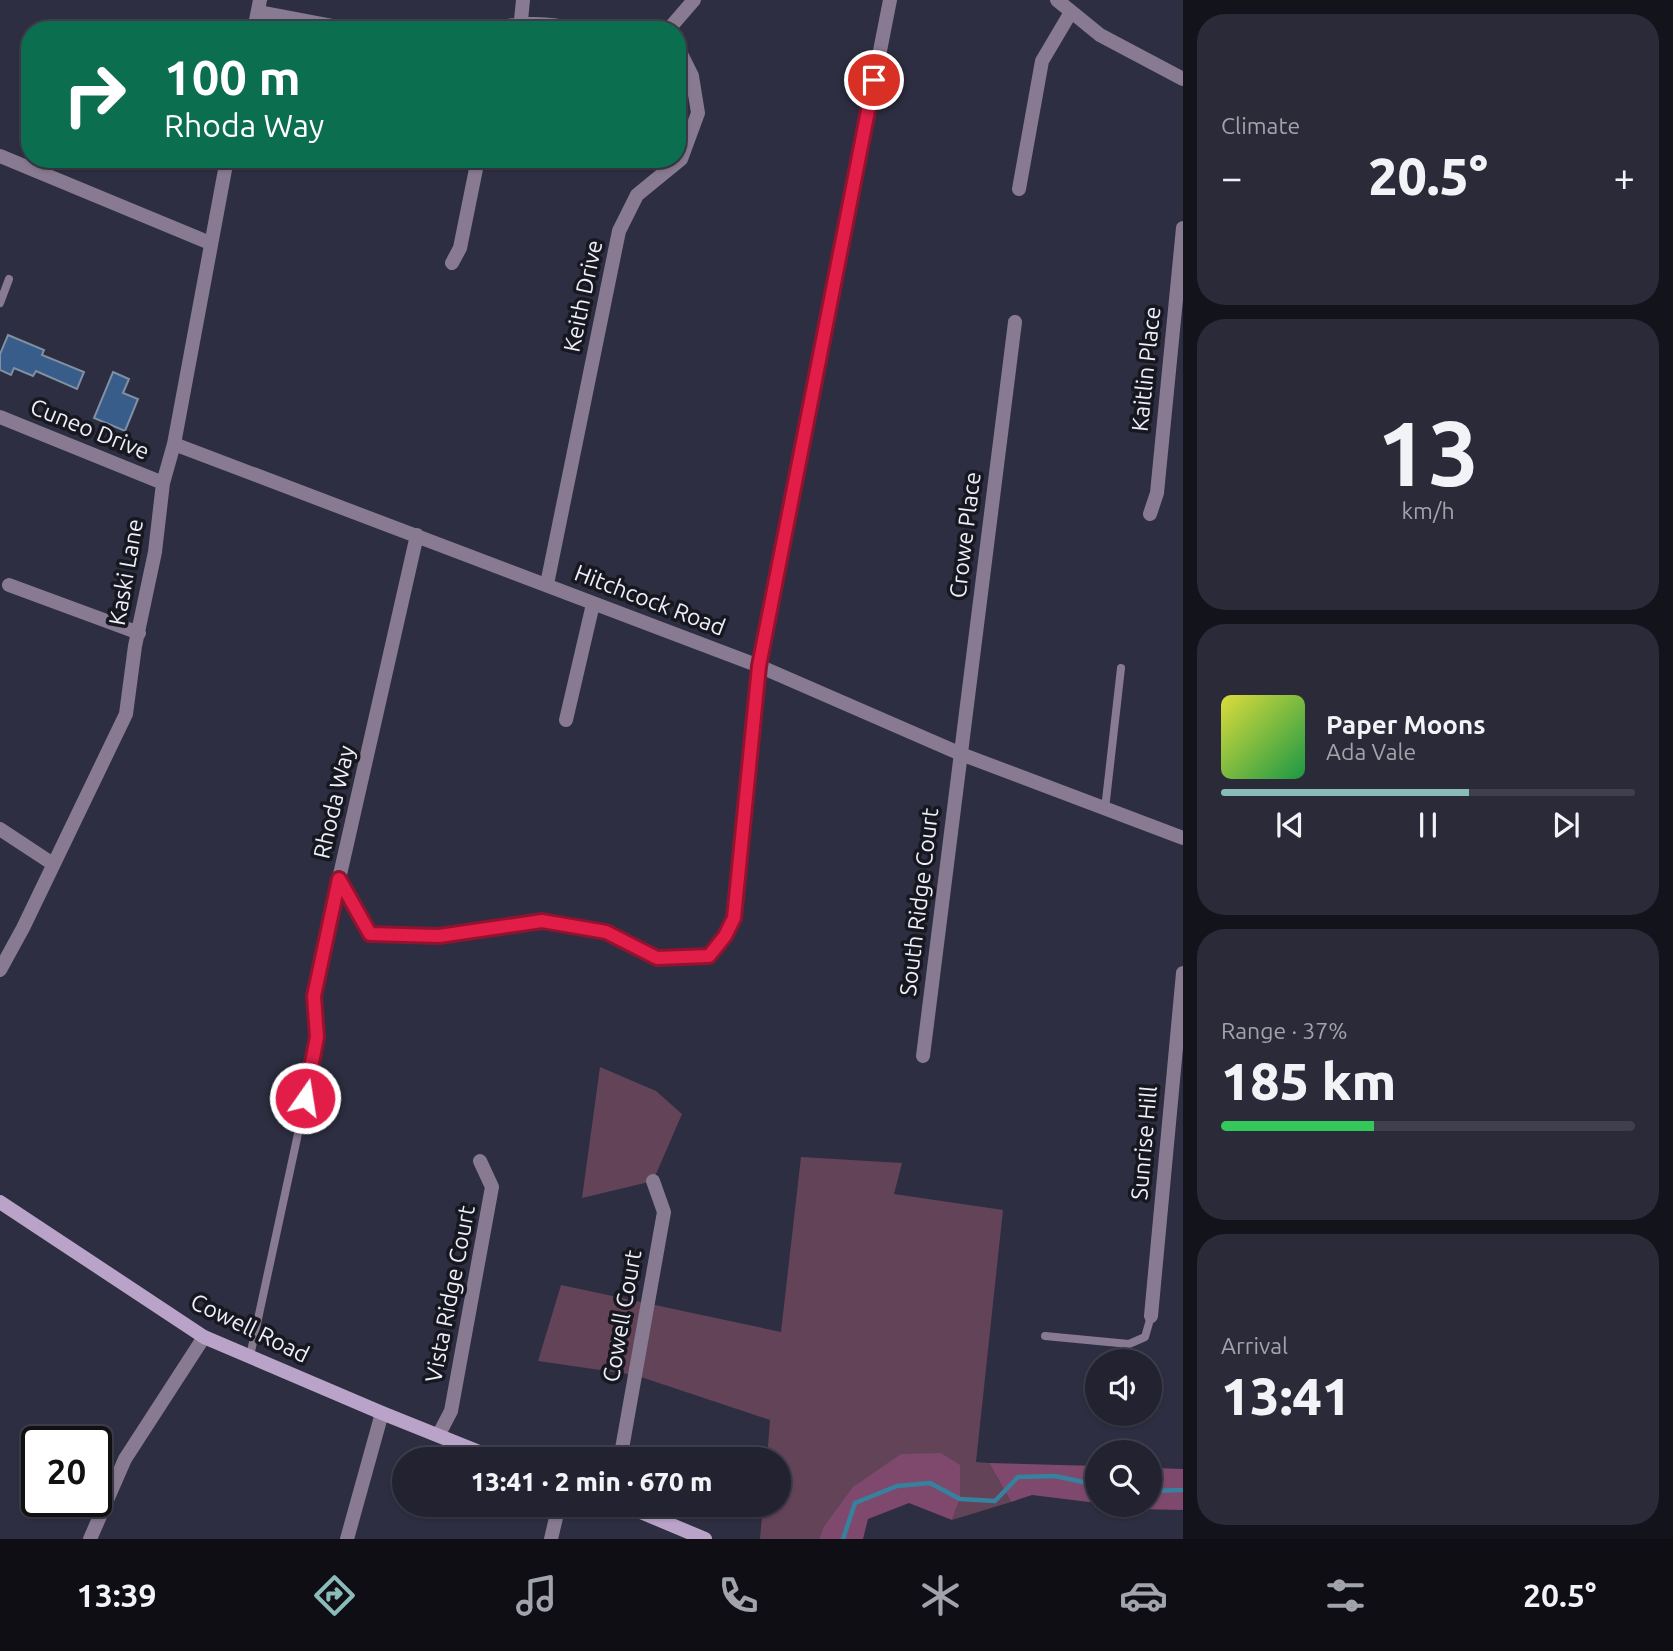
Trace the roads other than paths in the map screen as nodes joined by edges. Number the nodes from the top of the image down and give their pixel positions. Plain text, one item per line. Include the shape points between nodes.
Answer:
1 (523, 0) edge
2 (694, 0) edge
3 (890, 0) edge
4 (1057, 0) edge
5 (259, 6) edge
6 (1071, 12) junction
7 (318, 21) edge
8 (521, 21) edge
9 (676, 21) edge
10 (686, 64) edge
11 (1183, 79) edge
12 (686, 145) edge
13 (0, 156) edge
14 (21, 165) edge
15 (29, 168) edge
16 (226, 168) edge
17 (476, 168) edge
18 (670, 168) edge
19 (1019, 189) dead end
20 (1183, 228) edge
21 (210, 243) junction
22 (452, 263) dead end
23 (9, 279) dead end
24 (0, 303) edge
25 (1015, 322) dead end
26 (0, 417) edge
27 (174, 443) junction
28 (163, 483) junction
29 (1150, 514) dead end
30 (417, 535) junction
31 (547, 584) junction
32 (9, 585) dead end
33 (593, 604) junction
34 (139, 634) junction
35 (759, 666) junction
36 (1121, 668) dead end
37 (566, 720) dead end
38 (961, 754) junction
39 (1104, 809) junction
40 (0, 829) edge
41 (1183, 838) edge
42 (53, 864) junction
43 (339, 879) junction
44 (0, 970) edge
45 (1183, 973) edge
46 (923, 1056) dead end
47 (480, 1161) dead end
48 (653, 1181) dead end
49 (0, 1202) edge
50 (1151, 1316) joint
51 (1045, 1336) dead end
52 (204, 1337) junction
53 (250, 1356) junction
54 (382, 1413) junction
55 (439, 1434) junction
56 (469, 1447) edge
57 (622, 1447) edge
58 (556, 1517) edge
59 (652, 1517) edge
60 (90, 1539) edge
61 (347, 1539) edge
62 (551, 1539) edge
63 (704, 1539) edge

1 - 8 street
2 - 9 street
3 - 35 street
4 - 6 street
5 - 7 street
6 - 11 street via 1100,35
6 - 19 street via 1042,61
10 - 12 street, Keith Drive via 698,113
13 - 14 street
15 - 21 street
16 - 21 street, Kaski Lane
17 - 22 street via 460,248
18 - 31 street, Keith Drive via 637,195 620,231
20 - 29 street, Kaitlin Place via 1157,493
21 - 27 street, Kaski Lane
23 - 24 lane
25 - 38 street, Crowe Place
26 - 28 street, Cuneo Drive
27 - 28 street, Kaski Lane
27 - 30 street, Hitchcock Road
28 - 34 street, Kaski Lane
30 - 31 street, Hitchcock Road
30 - 43 street, Rhoda Way
31 - 33 street, Hitchcock Road
32 - 34 street
33 - 35 street, Hitchcock Road
33 - 37 street
34 - 42 street, Kaski Lane via 126,714
35 - 38 street, Hitchcock Road
35 - 43 street, Rhoda Way via 734,918 709,956 657,958 606,932 542,921 439,936 370,934
36 - 39 lane
38 - 39 street, Hitchcock Road
38 - 46 street, South Ridge Court
39 - 41 street, Hitchcock Road
40 - 42 street
42 - 44 street, Kaski Lane
43 - 53 lane via 314,996 315,1055
45 - 50 street, Sunrise Hill
47 - 55 street, Vista Ridge Court via 492,1187 451,1411
48 - 57 street, Cowell Court via 664,1212
49 - 52 street, Cowell Road
50 - 51 lane via 1145,1337 1129,1344
52 - 53 street, Cowell Road
52 - 60 street via 125,1459
53 - 54 street, Cowell Road
54 - 55 street, Cowell Road
54 - 61 street
55 - 56 street, Cowell Road
58 - 62 street
59 - 63 street

